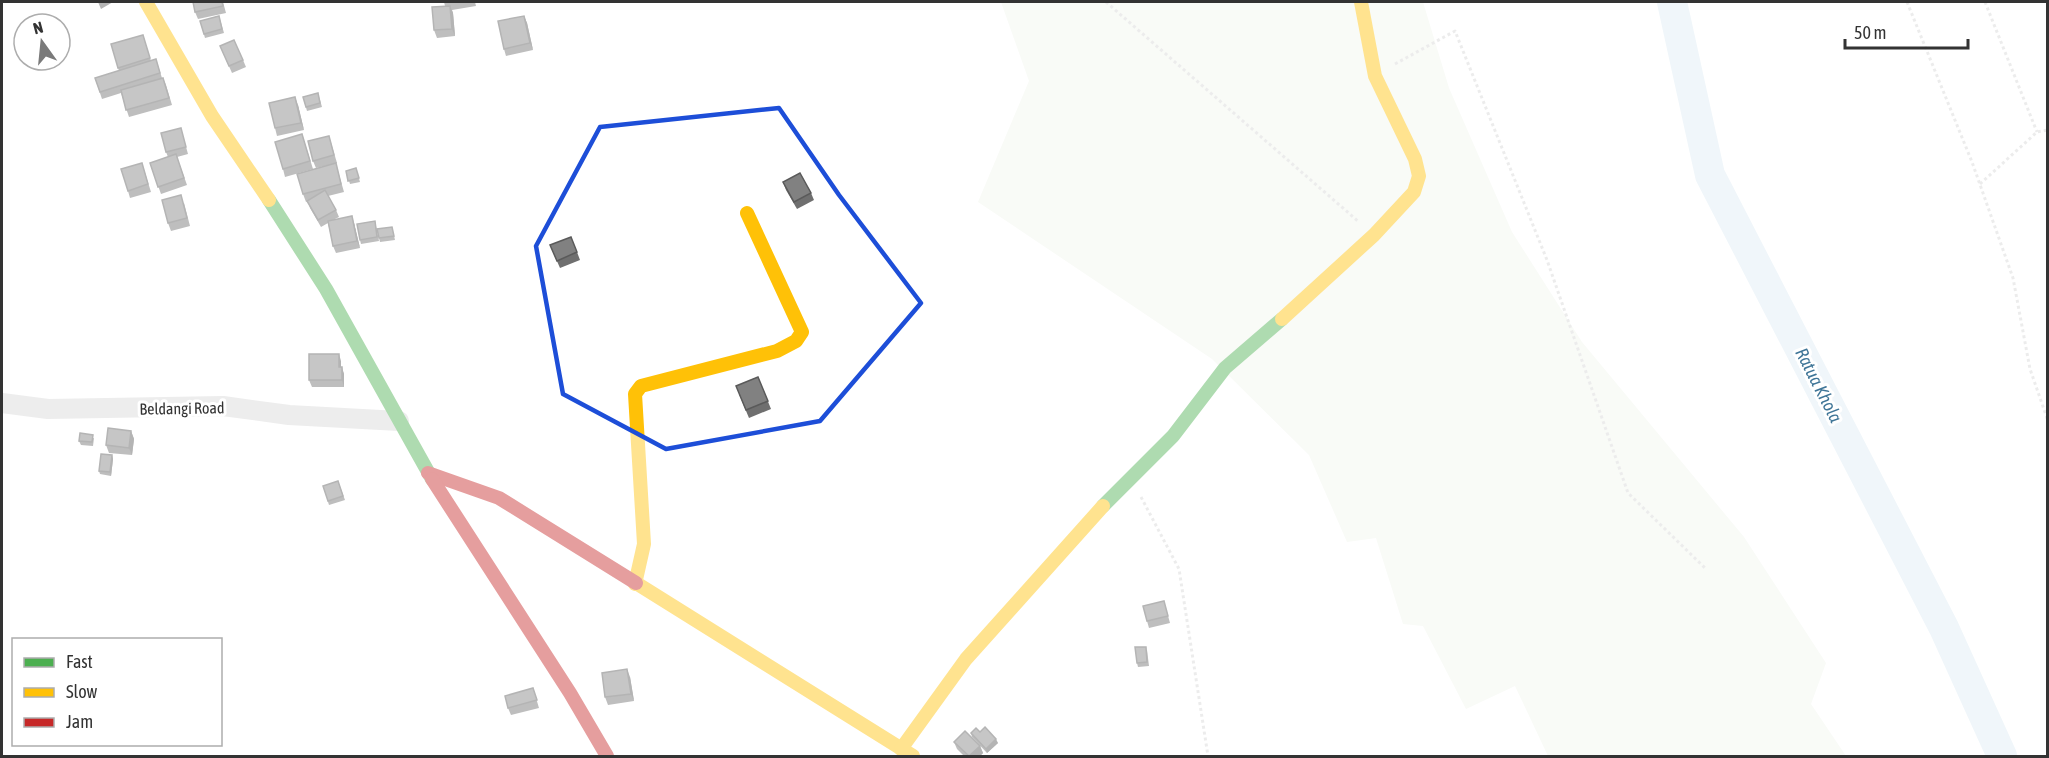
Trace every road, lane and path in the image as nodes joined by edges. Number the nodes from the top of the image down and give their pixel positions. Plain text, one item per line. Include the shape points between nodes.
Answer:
1 (146, 2) edge
2 (1106, 2) edge
3 (1361, 2) edge
4 (1907, 2) edge
5 (1985, 2) edge
6 (1375, 76) junction
7 (2048, 130) edge
8 (2037, 132) junction
9 (1980, 184) junction
10 (747, 213) dead end
11 (1374, 235) junction
12 (2, 404) edge
13 (399, 421) junction
14 (2048, 421) edge
15 (428, 473) junction
16 (1130, 477) junction
17 (1705, 568) dead end
18 (635, 584) junction
19 (907, 753) edge
20 (607, 756) edge
21 (1208, 756) edge

1 - 13 street via 212,116 326,289
2 - 11 path
3 - 6 street
4 - 9 path
5 - 8 path
6 - 11 street via 1419,176 1414,192
6 - 17 path via 1455,31 1547,260 1628,493
7 - 8 path
8 - 9 path
9 - 14 path via 2013,278 2030,369
10 - 18 street via 802,332 796,341 777,351 641,386 635,394 644,544
11 - 16 street via 1224,368 1173,436
12 - 13 street, Beldangi Road via 48,409 223,405
13 - 15 street
15 - 18 street via 499,498
15 - 20 street
16 - 19 street via 966,659
16 - 21 path via 1179,569
18 - 19 street

